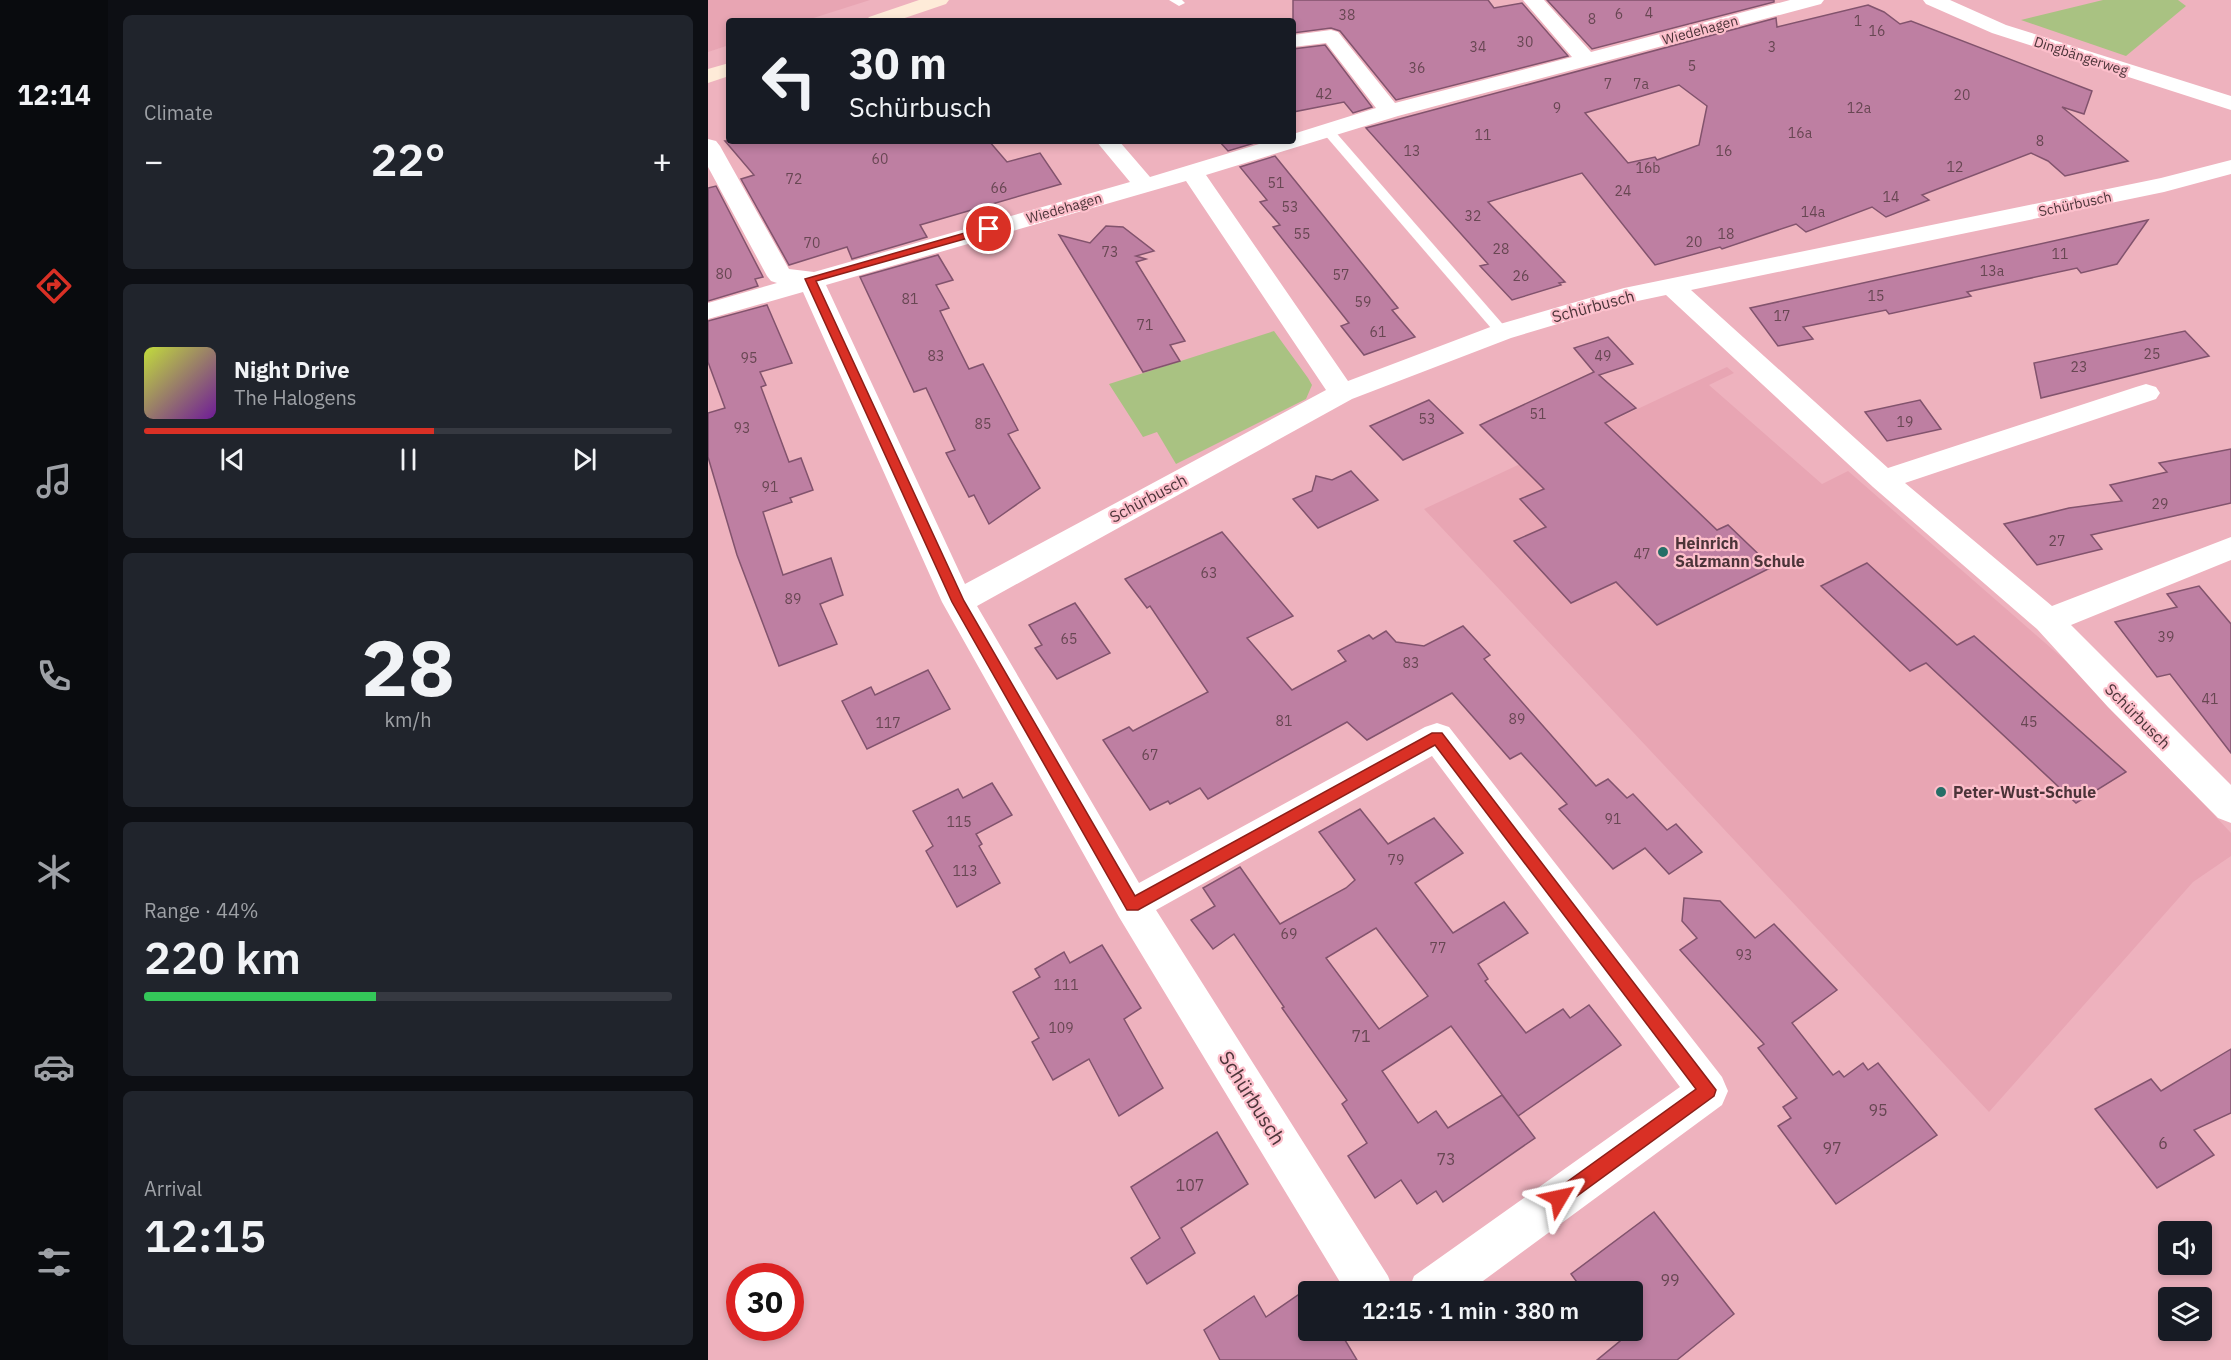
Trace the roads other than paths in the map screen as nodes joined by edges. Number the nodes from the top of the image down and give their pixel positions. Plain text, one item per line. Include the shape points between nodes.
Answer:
1 (939, 0) edge
2 (1533, 0) edge
3 (1814, 0) edge
4 (1934, 0) edge
5 (885, 18) edge
6 (1296, 41) edge
7 (1587, 61) junction
8 (726, 70) edge
9 (708, 76) edge
10 (2231, 103) edge
11 (1390, 111) junction
12 (1328, 131) junction
13 (1296, 140) edge
14 (1110, 144) edge
15 (1284, 144) edge
16 (708, 146) edge
17 (2231, 167) edge
18 (1192, 171) junction
19 (1145, 185) junction
20 (810, 279) junction
21 (1671, 286) junction
22 (708, 311) edge
23 (1502, 332) junction
24 (1342, 393) junction
25 (2146, 393) dead end
26 (1883, 480) junction
27 (2231, 548) edge
28 (958, 602) junction
29 (2048, 621) junction
30 (2231, 808) edge
31 (1132, 905) junction
32 (1365, 1281) edge
33 (1445, 1281) edge

1 - 5 main road
2 - 7 street
3 - 7 street, Wiedehagen
4 - 10 street, Dingbängerweg via 1999,29
6 - 11 street via 1331,36
7 - 11 street, Wiedehagen
8 - 9 main road
11 - 12 street, Wiedehagen
12 - 13 street, Wiedehagen
12 - 23 lane
14 - 19 street
15 - 18 street, Wiedehagen
16 - 20 street, Wiedehagen via 780,276
17 - 21 street, Schürbusch via 2164,185
18 - 19 street, Wiedehagen
18 - 24 street
19 - 20 street, Wiedehagen
20 - 22 street, Wiedehagen
20 - 28 street
21 - 23 street, Schürbusch
21 - 26 street, Schürbusch
23 - 24 street, Schürbusch
24 - 28 street, Schürbusch
25 - 26 street
26 - 29 street, Schürbusch
27 - 29 street
28 - 31 street, Schürbusch
29 - 30 street, Schürbusch
31 - 32 street, Schürbusch
31 - 33 street via 1437,737 1708,1090

